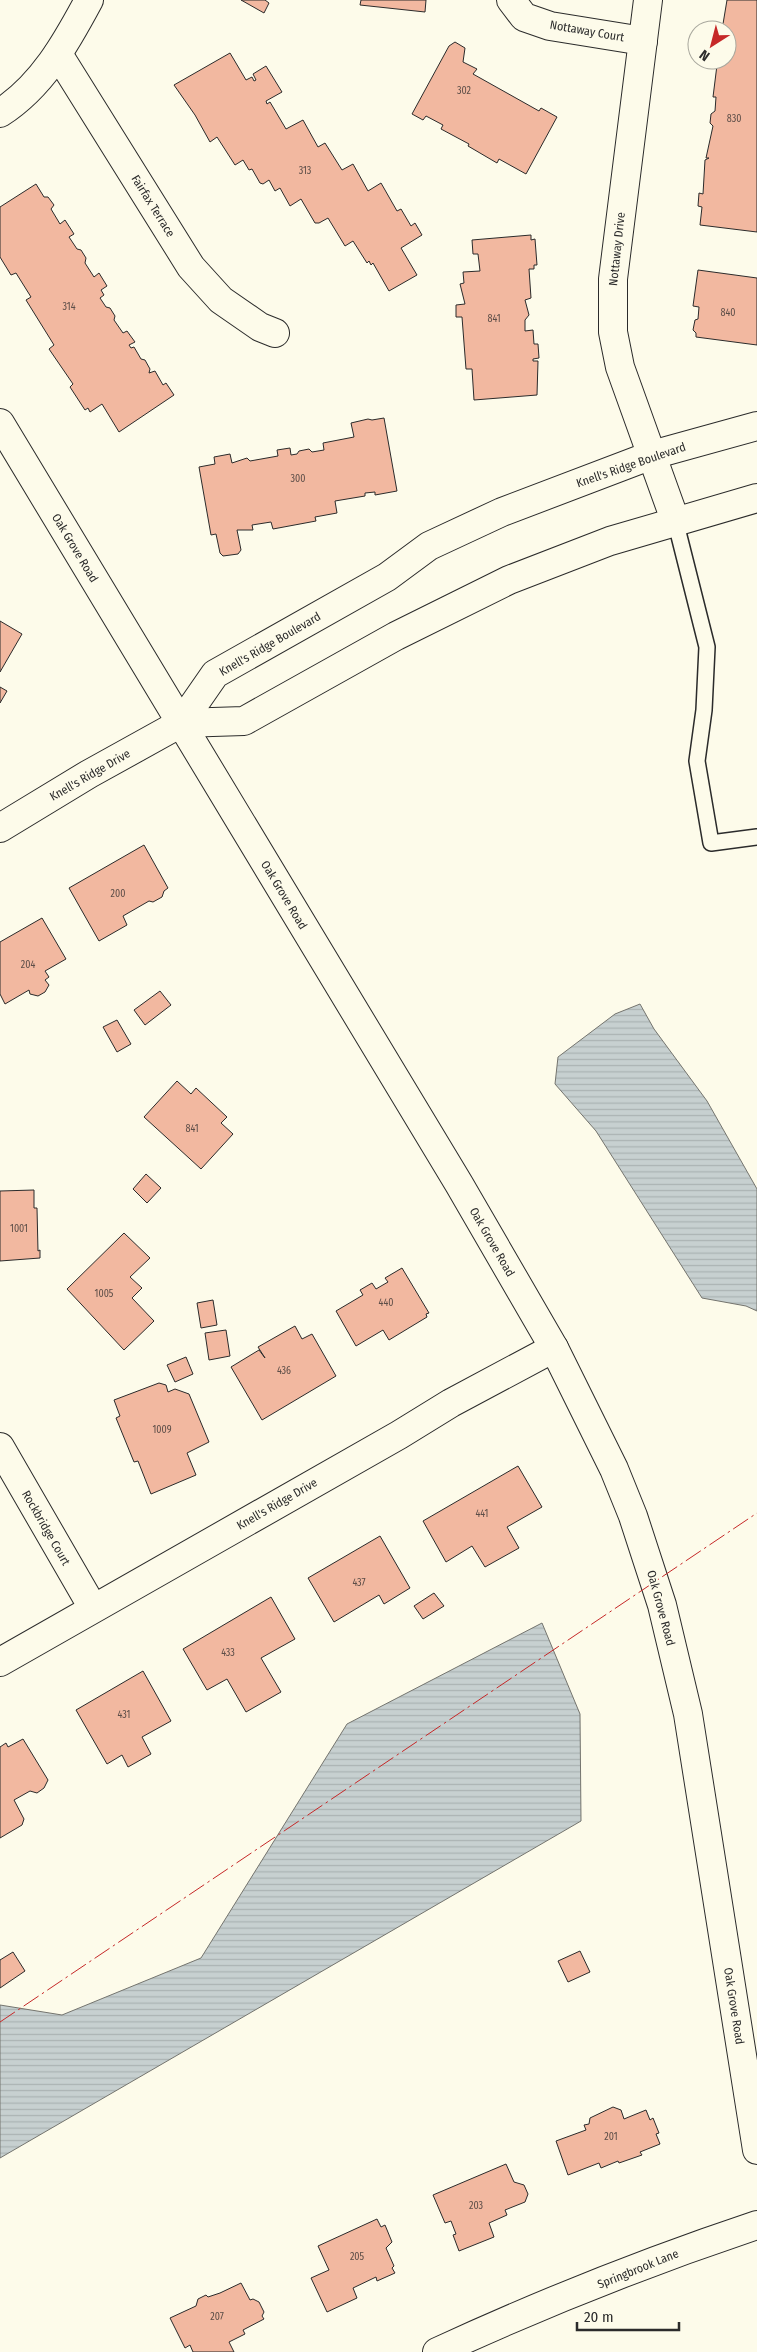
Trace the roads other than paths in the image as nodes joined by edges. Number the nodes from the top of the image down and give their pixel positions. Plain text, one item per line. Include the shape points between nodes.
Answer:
1 (89, 0) edge
2 (511, 0) edge
3 (648, 0) edge
4 (643, 41) junction
5 (58, 54) junction
6 (0, 113) edge
7 (275, 333) dead end
8 (0, 423) edge
9 (757, 426) edge
10 (652, 455) junction
11 (757, 498) edge
12 (675, 520) junction
13 (181, 723) junction
14 (0, 828) edge
15 (757, 837) edge
16 (554, 1348) junction
17 (0, 1447) edge
18 (93, 1608) junction
19 (0, 1662) edge
20 (757, 2150) edge
21 (757, 2225) edge
22 (438, 2352) edge

1 - 5 street
2 - 4 street, Nottaway Court via 524,17 550,26
3 - 4 street, Nottaway Drive
4 - 10 street, Nottaway Drive via 612,279 613,332 620,367
5 - 6 street via 18,101
5 - 7 street, Fairfax Terrace via 191,267 221,300 260,327
8 - 13 street, Oak Grove Road
9 - 10 street, Knell's Ridge Boulevard
10 - 12 street, Nottaway Drive
10 - 13 street, Knell's Ridge Boulevard via 502,512 428,546 387,577 215,674
11 - 12 street
12 - 13 street via 509,580 396,636 244,721
12 - 15 lane via 707,647 704,710 696,761 711,843
13 - 14 street, Knell's Ridge Drive
13 - 16 street, Oak Grove Road
16 - 18 street, Knell's Ridge Drive via 451,1403
16 - 20 street, Oak Grove Road via 614,1469 662,1605 688,1714
17 - 18 street, Rockbridge Court
18 - 19 street, Knell's Ridge Drive
21 - 22 street, Springbrook Lane via 704,2242

